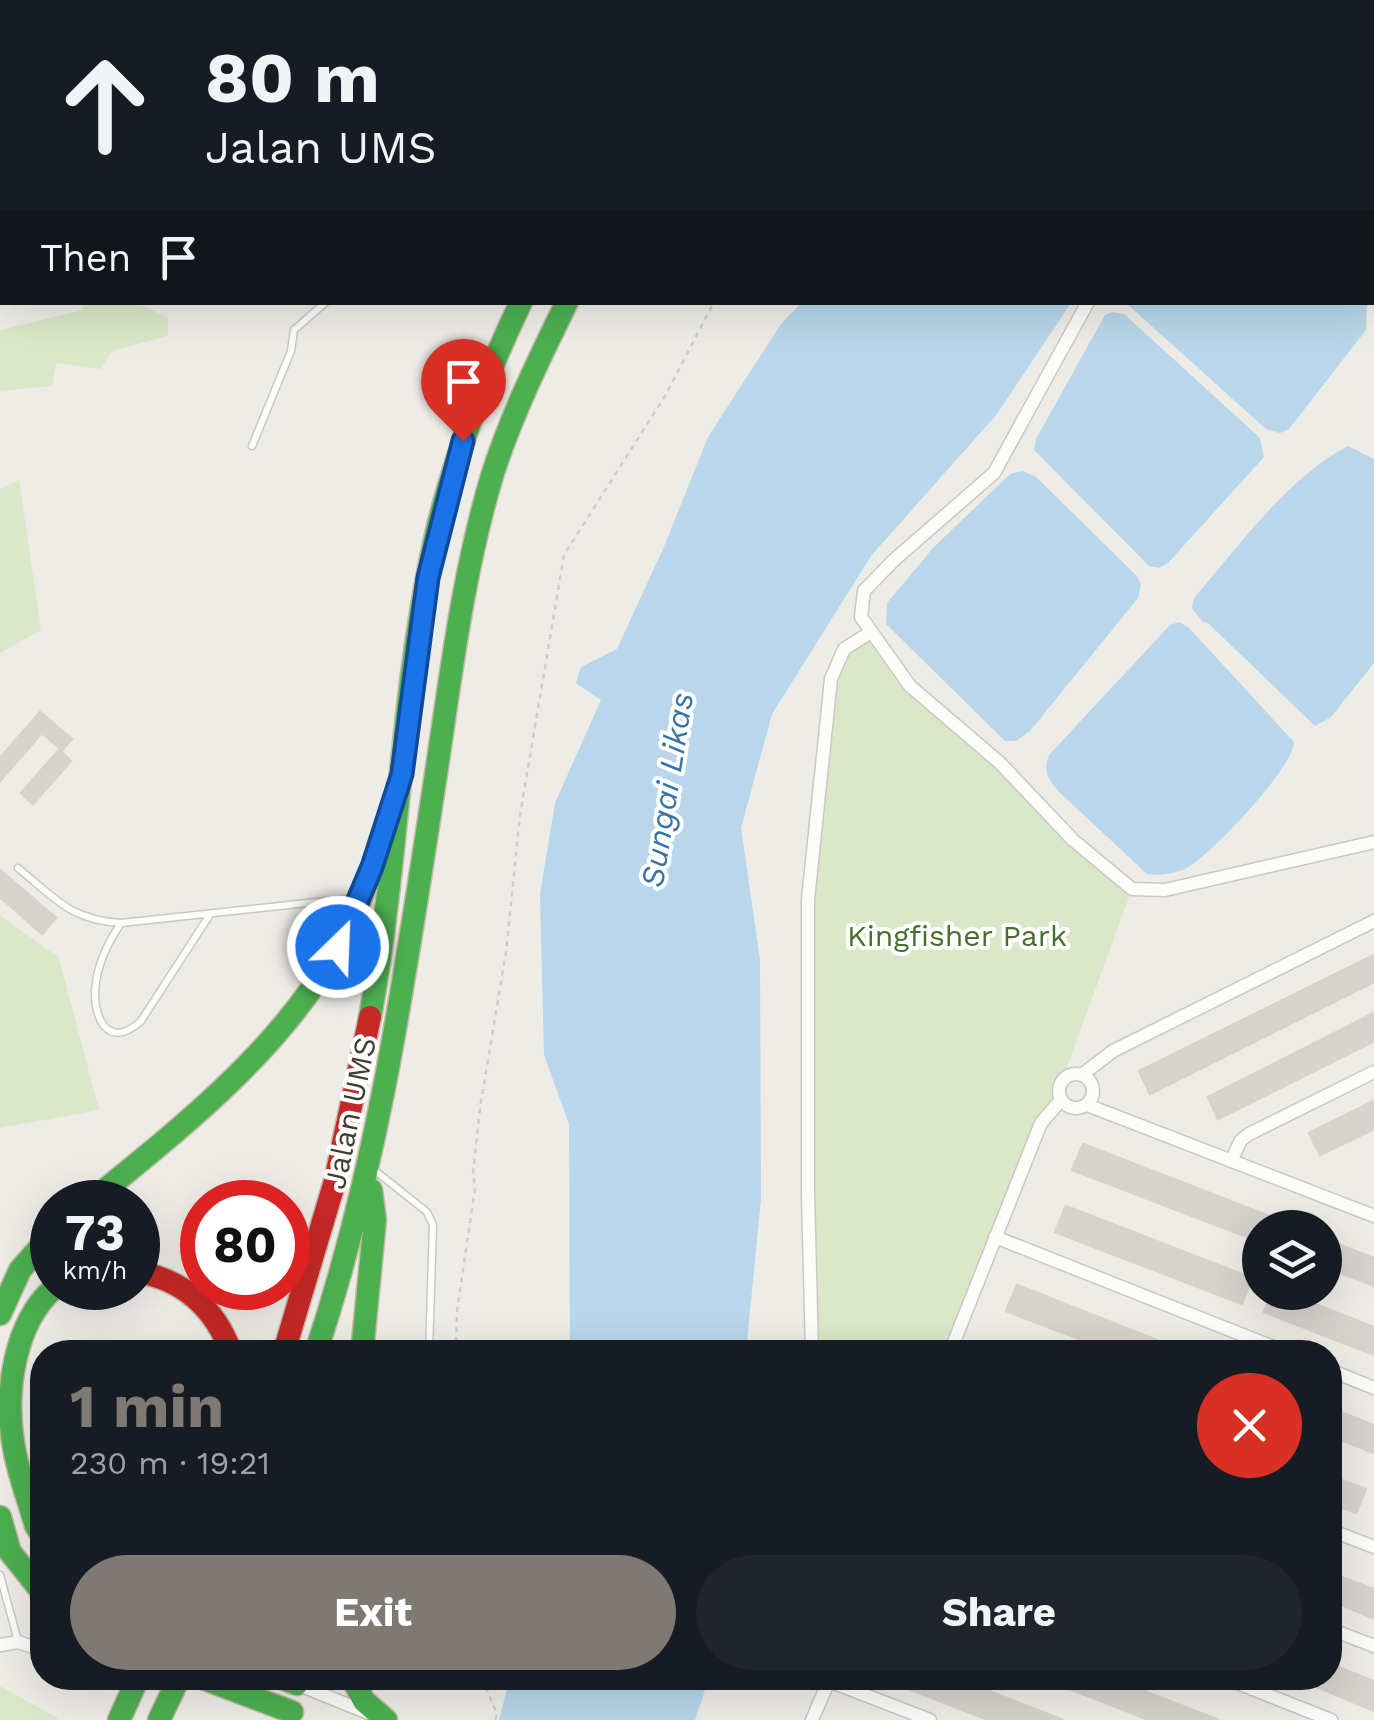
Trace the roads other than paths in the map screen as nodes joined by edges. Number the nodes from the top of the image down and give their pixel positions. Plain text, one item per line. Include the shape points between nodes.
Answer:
1 (323, 305) edge
2 (520, 305) edge
3 (567, 305) edge
4 (1086, 305) edge
5 (252, 446) dead end
6 (871, 632) junction
7 (402, 774) junction
8 (1374, 842) edge
9 (18, 868) dead end
10 (360, 897) junction
11 (209, 915) junction
12 (1374, 921) edge
13 (121, 923) junction
14 (1374, 1072) edge
15 (1083, 1074) junction
16 (1061, 1100) junction
17 (1087, 1105) junction
18 (1231, 1161) junction
19 (371, 1175) junction
20 (116, 1180) edge
21 (1374, 1216) edge
22 (995, 1237) junction
23 (30, 1254) edge
24 (160, 1277) edge
25 (36, 1310) edge
26 (0, 1314) edge
27 (227, 1340) edge
28 (288, 1340) edge
29 (320, 1340) edge
30 (363, 1340) edge
31 (429, 1340) edge
32 (812, 1340) edge
33 (955, 1340) edge
34 (1256, 1340) edge
35 (1342, 1375) edge
36 (1374, 1388) edge
37 (30, 1502) edge
38 (0, 1517) edge
39 (1342, 1535) edge
40 (1374, 1548) edge
41 (0, 1575) edge
42 (30, 1577) edge
43 (1342, 1634) edge
44 (18, 1642) junction
45 (0, 1645) edge
46 (30, 1646) edge
47 (1374, 1646) edge
48 (129, 1690) edge
49 (173, 1690) edge
50 (234, 1690) edge
51 (313, 1690) edge
52 (359, 1690) edge
53 (825, 1690) edge
54 (857, 1690) edge
55 (1255, 1690) edge
56 (297, 1714) dead end
57 (119, 1720) edge
58 (158, 1720) edge
59 (386, 1720) edge
60 (812, 1720) edge
61 (930, 1720) edge
62 (1331, 1720) edge

1 - 5 lane via 294,330
2 - 7 highway, Jalan UMS via 471,413 447,497 428,578
3 - 19 highway, Jalan UMS via 506,438 466,582
4 - 6 street via 994,473 864,592 861,617
6 - 8 street via 910,686 1132,889 1165,890
6 - 32 street via 844,649 830,679 808,900
7 - 10 highway
7 - 28 highway, Jalan UMS via 356,1100
9 - 13 lane via 76,915
10 - 11 lane
10 - 20 highway via 338,947 290,1021
11 - 13 lane
11 - 13 lane via 141,1020 115,1033 98,1016 96,983
12 - 15 street via 1113,1051
14 - 18 street via 1249,1134
15 - 16 street via 1063,1080
15 - 17 street via 1094,1095
16 - 17 street via 1078,1109
16 - 22 street via 1041,1123
17 - 18 street
18 - 21 street
19 - 29 highway, Jalan UMS
19 - 30 highway via 375,1220
19 - 31 lane via 427,1212 433,1225
22 - 33 street
22 - 34 street
23 - 26 highway
24 - 27 highway via 193,1293
25 - 37 highway via 20,1347 11,1427
35 - 36 street
38 - 42 highway via 10,1552
39 - 40 street
41 - 44 lane
43 - 47 street
44 - 45 street
44 - 46 street
48 - 57 highway
49 - 58 highway
50 - 56 highway
51 - 59 street
52 - 59 highway
53 - 60 street
54 - 61 street
55 - 62 street

